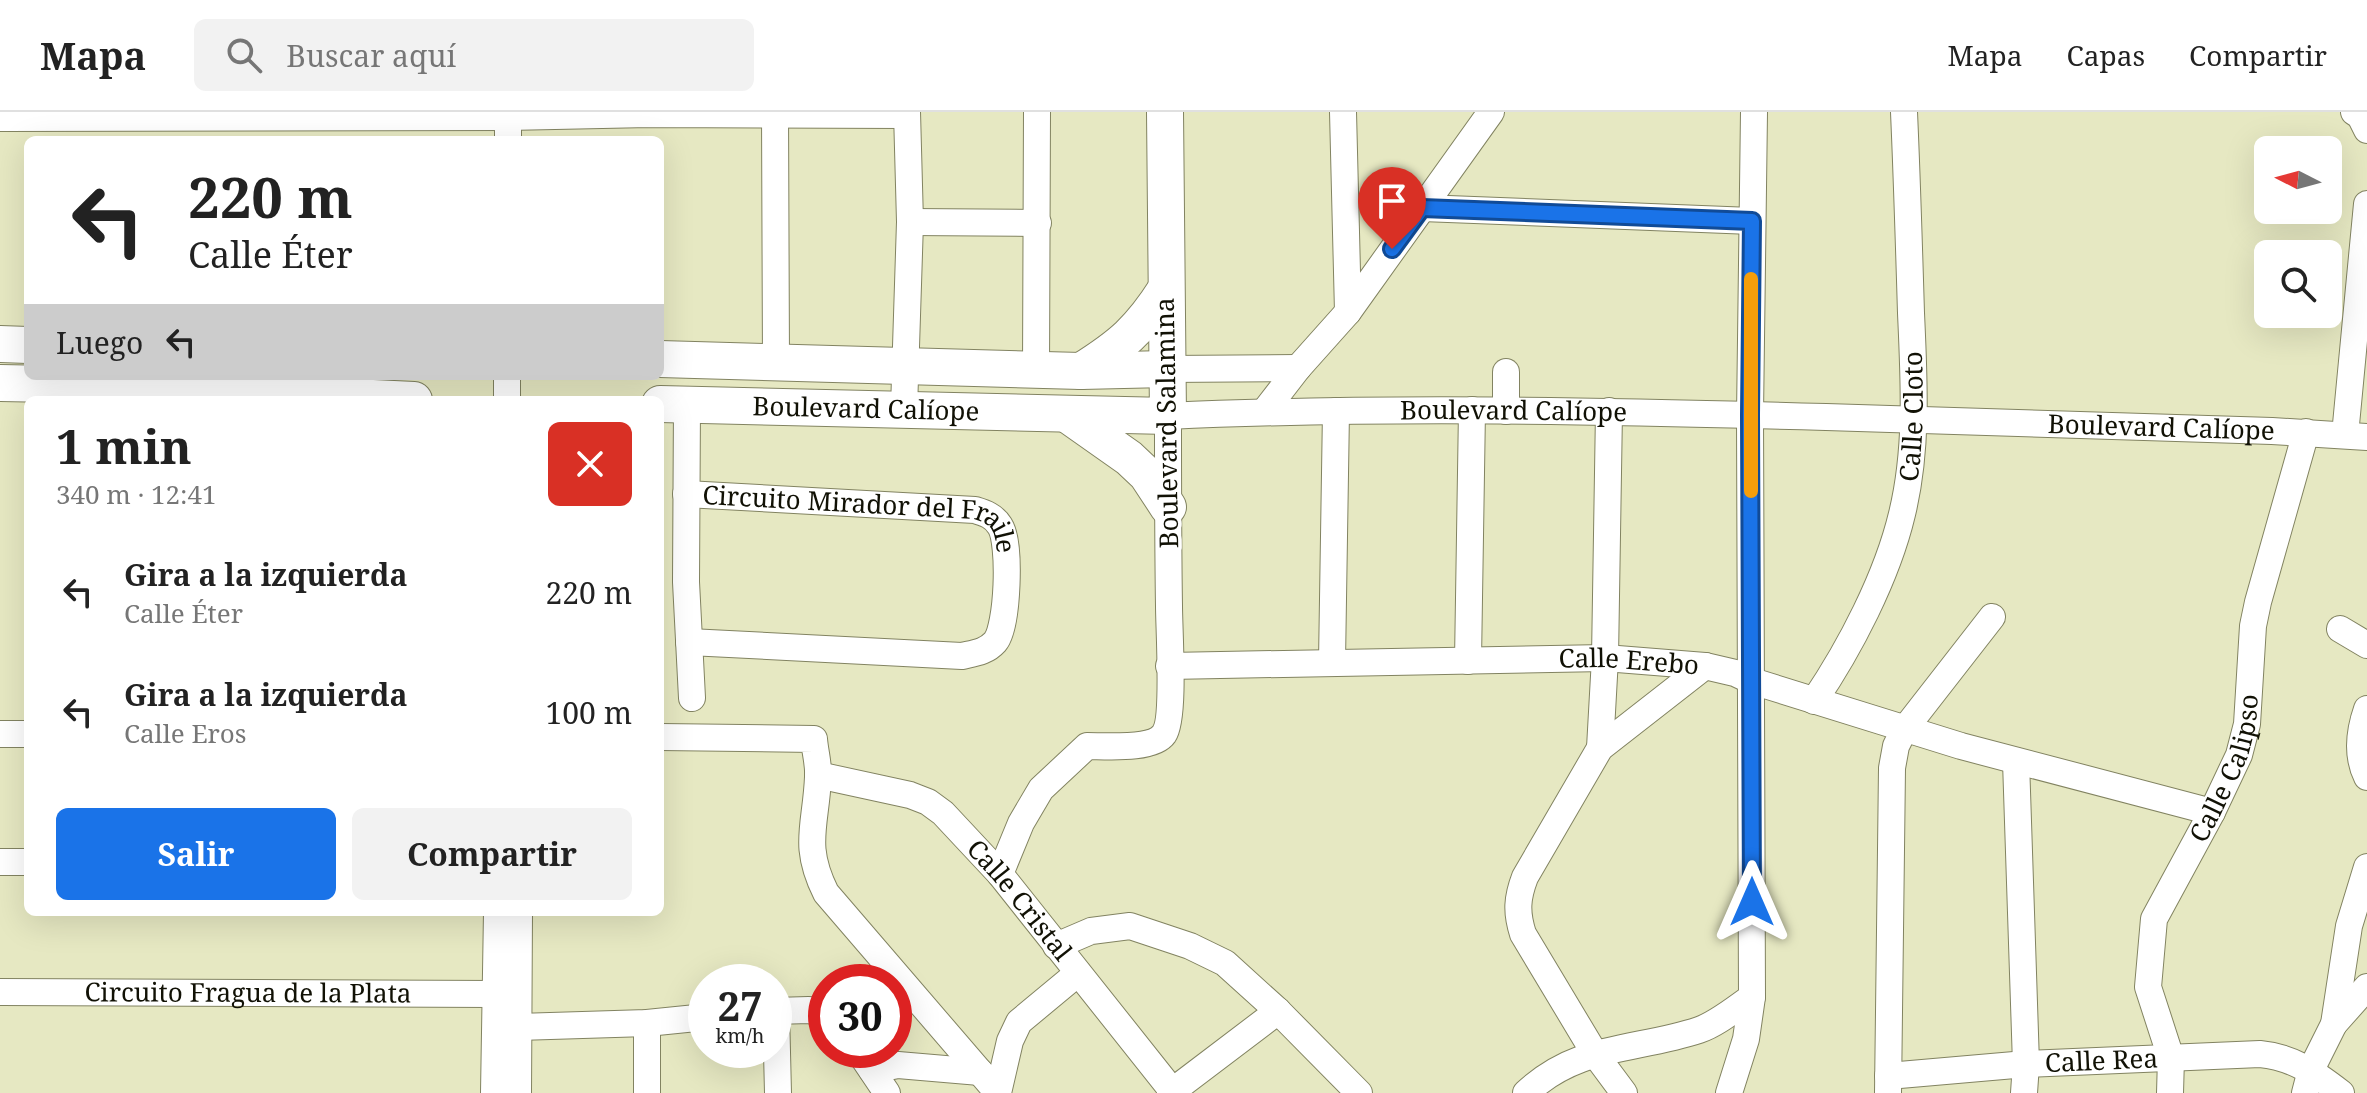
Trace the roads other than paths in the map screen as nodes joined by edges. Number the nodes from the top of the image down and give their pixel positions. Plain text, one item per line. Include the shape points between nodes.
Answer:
1 (1037, 112) edge
2 (1165, 112) edge
3 (1188, 112) edge
4 (1343, 112) edge
5 (1491, 112) edge
6 (1754, 112) edge
7 (1904, 112) edge
8 (2354, 112) edge
9 (775, 114) edge
10 (907, 114) edge
11 (0, 118) edge
12 (648, 122) edge
13 (235, 123) edge
14 (366, 123) edge
15 (508, 123) edge
16 (109, 124) edge
17 (2367, 130) edge
18 (2367, 204) edge
19 (1422, 208) junction
20 (1752, 221) junction
21 (910, 222) junction
22 (1038, 223) junction
23 (1166, 289) junction
24 (1348, 312) junction
25 (0, 344) edge
26 (24, 345) edge
27 (664, 359) edge
28 (776, 362) junction
29 (906, 367) junction
30 (1298, 368) junction
31 (1178, 369) junction
32 (1036, 370) junction
33 (1081, 371) junction
34 (1506, 372) dead end
35 (0, 383) edge
36 (330, 396) edge
37 (673, 404) edge
38 (904, 409) junction
39 (1472, 410) junction
40 (1336, 411) junction
41 (1506, 411) junction
42 (1609, 411) junction
43 (1264, 412) junction
44 (1068, 415) junction
45 (1750, 415) junction
46 (1180, 416) junction
47 (1913, 420) junction
48 (2306, 432) junction
49 (2356, 436) edge
50 (686, 494) junction
51 (1168, 507) junction
52 (1992, 617) dead end
53 (2340, 629) dead end
54 (689, 642) junction
55 (2367, 645) edge
56 (1605, 658) junction
57 (1468, 661) junction
58 (1332, 662) junction
59 (1169, 666) junction
60 (1705, 666) junction
61 (1752, 681) junction
62 (692, 698) dead end
63 (1814, 701) junction
64 (2367, 709) edge
65 (1904, 730) junction
66 (0, 734) edge
67 (24, 734) edge
68 (664, 737) edge
69 (1600, 748) junction
70 (2016, 761) junction
71 (818, 775) junction
72 (2367, 777) edge
73 (2212, 812) junction
74 (0, 862) edge
75 (24, 862) edge
76 (2367, 867) edge
77 (1000, 874) junction
78 (497, 916) edge
79 (519, 916) edge
80 (2358, 930) edge
81 (1056, 946) junction
82 (1078, 973) junction
83 (2367, 987) edge
84 (0, 992) edge
85 (495, 994) junction
86 (1752, 997) junction
87 (1278, 1011) junction
88 (688, 1019) edge
89 (647, 1023) junction
90 (2334, 1024) junction
91 (518, 1027) junction
92 (1010, 1041) junction
93 (1595, 1054) junction
94 (2171, 1058) junction
95 (972, 1063) junction
96 (2026, 1064) junction
97 (912, 1065) edge
98 (777, 1068) edge
99 (870, 1068) edge
100 (2308, 1081) edge
101 (1888, 1084) edge
102 (1172, 1092) edge
103 (494, 1093) edge
104 (518, 1093) edge
105 (647, 1093) edge
106 (778, 1093) edge
107 (887, 1093) edge
108 (998, 1093) edge
109 (1359, 1093) edge
110 (1526, 1093) edge
111 (1624, 1093) edge
112 (1729, 1093) edge
113 (2024, 1093) edge
114 (2170, 1093) edge
115 (2341, 1093) edge

1 - 22 street
2 - 23 street, Boulevard Salamina
3 - 31 street, Boulevard Salamina
4 - 24 street
5 - 19 street
6 - 20 street
7 - 47 street, Calle Cloto
8 - 17 street
9 - 10 street
9 - 12 street
9 - 28 street
10 - 21 street
11 - 16 street
12 - 15 street
13 - 14 street
13 - 16 street
14 - 15 street
18 - 49 street
19 - 20 street
19 - 24 street
20 - 45 street
21 - 22 street
21 - 29 street
22 - 32 street
23 - 31 street, Boulevard Salamina
23 - 33 street via 1131,336
24 - 30 street
25 - 26 street
27 - 28 street, Boulevard Calíope
28 - 29 street, Boulevard Calíope
29 - 32 street, Boulevard Calíope
29 - 38 street
30 - 31 street
30 - 43 street
31 - 33 street, Boulevard Calíope
31 - 46 street, Boulevard Salamina
32 - 33 street, Boulevard Calíope
34 - 41 street
35 - 36 street
37 - 38 street, Boulevard Calíope
37 - 50 street
38 - 44 street, Boulevard Calíope
39 - 40 street, Boulevard Calíope
39 - 41 street, Boulevard Calíope
39 - 57 street
40 - 43 street, Boulevard Calíope
40 - 58 street
41 - 42 street, Boulevard Calíope
42 - 45 street, Boulevard Calíope
42 - 56 street
43 - 46 street, Boulevard Calíope
44 - 46 street, Boulevard Calíope
44 - 51 street via 1129,458
45 - 47 street, Boulevard Calíope
45 - 61 street
46 - 51 street, Boulevard Salamina
47 - 48 street, Boulevard Calíope
47 - 63 street, Calle Cloto via 1902,514 1888,559 1846,653
48 - 49 street, Boulevard Calíope
48 - 73 street, Calle Calipso via 2253,626 2247,724 2239,755
50 - 54 street
50 - 54 street, Circuito Mirador del Fraile via 975,510 990,515 1006,543 1004,621 997,640 982,652 962,656
51 - 59 street, Boulevard Salamina
52 - 65 street
53 - 55 street
54 - 62 street
56 - 57 street, Calle Erebo
56 - 60 street, Calle Erebo
56 - 69 street
57 - 58 street, Calle Erebo
58 - 59 street, Calle Erebo
59 - 77 street, Boulevard Salamina via 1165,733 1145,745 1087,746 1041,789
60 - 61 street, Calle Erebo
60 - 69 street
61 - 63 street, Calle Erebo
61 - 86 street
63 - 65 street, Calle Erebo
64 - 72 street via 2359,738
65 - 70 street, Calle Erebo
65 - 101 street via 1892,768
66 - 67 street
68 - 71 street via 814,739
69 - 93 street via 1525,877 1517,915 1523,934
70 - 73 street, Calle Erebo
70 - 96 street
71 - 77 street, Calle Cristal via 928,802
71 - 95 street via 811,850 826,893
73 - 94 street, Calle Calipso via 2154,919 2148,987
74 - 75 street
76 - 80 street
77 - 81 street, Calle Cristal
78 - 85 street
79 - 91 street
80 - 90 street
81 - 82 street, Calle Cristal
81 - 87 street via 1091,931 1130,926 1225,963
82 - 92 street via 1019,1022
82 - 102 street, Calle Cristal
83 - 90 street
84 - 85 street, Circuito Fragua de la Plata
85 - 103 street
86 - 93 street via 1702,1030
86 - 112 street
87 - 102 street
87 - 109 street
88 - 89 street
89 - 91 street
89 - 105 street
90 - 100 street
91 - 104 street
92 - 95 street
92 - 108 street
93 - 110 street via 1551,1072
93 - 111 street
94 - 96 street, Calle Rea
94 - 100 street, Calle Rea via 2260,1054 2291,1060
94 - 114 street, Calle Calipso
95 - 97 street
95 - 108 street
96 - 101 street, Calle Rea
96 - 113 street
98 - 106 street
99 - 107 street
100 - 115 street, Calle Rea

